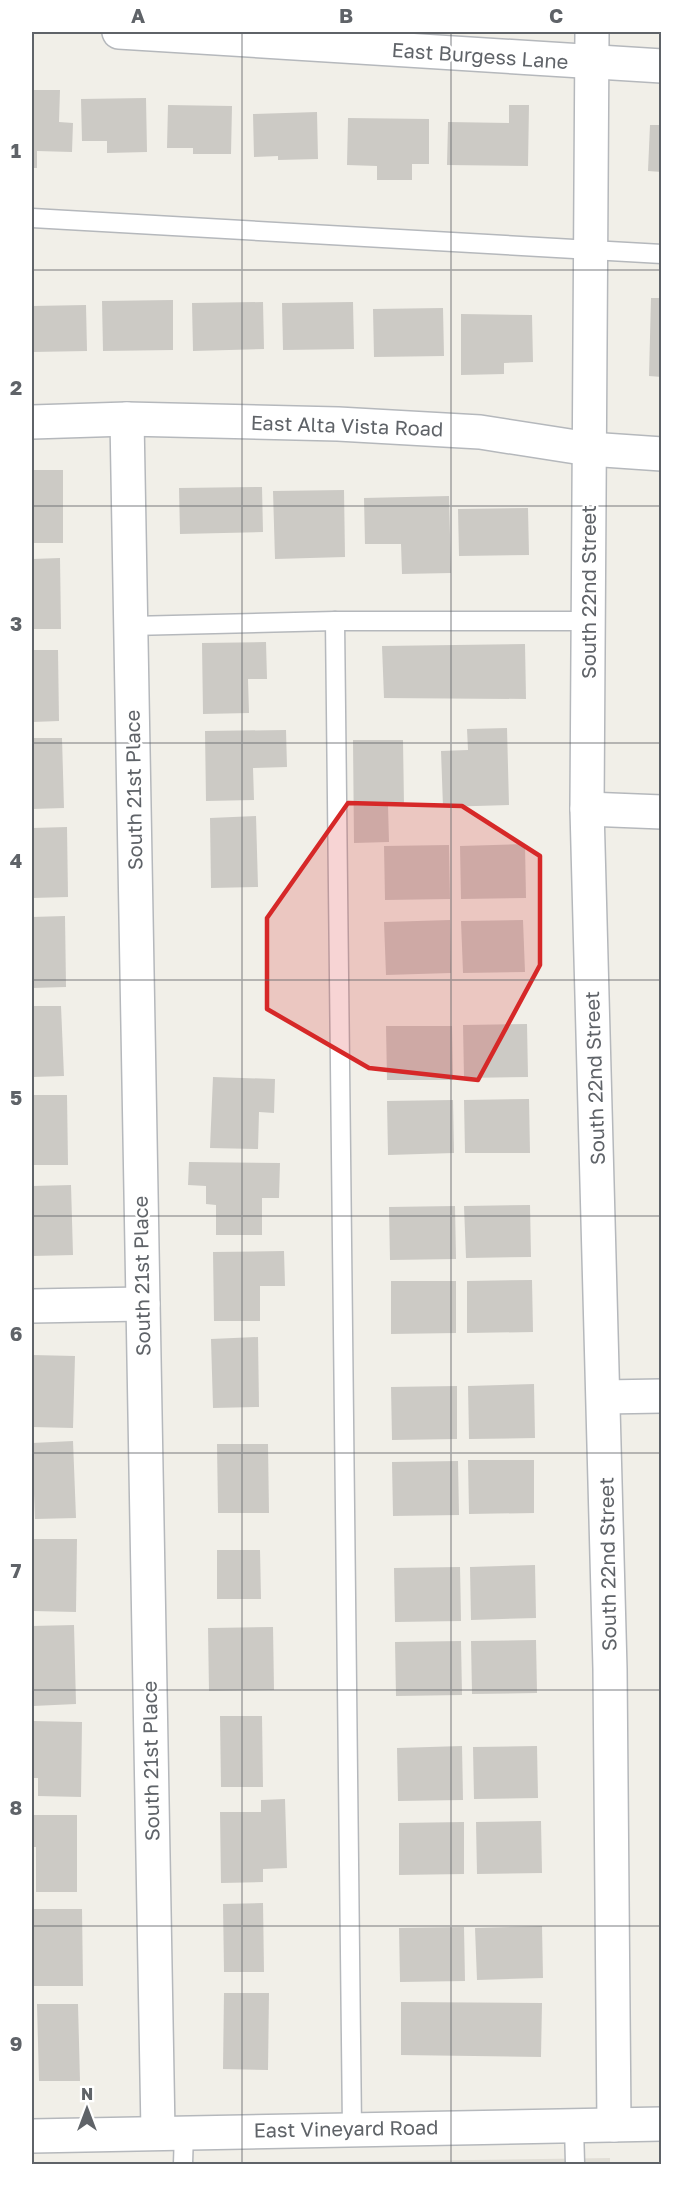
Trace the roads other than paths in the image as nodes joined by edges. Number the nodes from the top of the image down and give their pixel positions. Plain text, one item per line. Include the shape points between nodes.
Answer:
1 (132, 32) edge
2 (348, 39) edge
3 (395, 41) edge
4 (592, 47) edge
5 (662, 66) edge
6 (32, 218) edge
7 (590, 250) junction
8 (662, 254) edge
9 (127, 419) junction
10 (32, 422) edge
11 (589, 449) junction
12 (662, 454) edge
13 (335, 621) junction
14 (588, 621) junction
15 (131, 626) junction
16 (587, 808) junction
17 (662, 812) edge
18 (143, 1304) junction
19 (32, 1305) edge
20 (662, 1396) edge
21 (604, 1397) junction
22 (662, 2124) edge
23 (614, 2125) junction
24 (574, 2126) junction
25 (352, 2129) junction
26 (171, 2132) junction
27 (32, 2136) edge
28 (183, 2164) edge
29 (575, 2164) edge

1 - 2 street, East Burgess Lane
2 - 3 street, East Burgess Lane
3 - 4 street, East Burgess Lane
4 - 5 street, East Burgess Lane
4 - 7 street, South 22nd Street
6 - 7 lane
7 - 8 lane
7 - 11 street, South 22nd Street
9 - 10 street, East Alta Vista Road
9 - 11 street, East Alta Vista Road via 480,432
9 - 15 street, South 21st Place
11 - 12 street, East Alta Vista Road
11 - 14 street, South 22nd Street
13 - 14 lane
13 - 15 lane
13 - 25 lane
14 - 16 street, South 22nd Street
15 - 18 street, South 21st Place
16 - 17 street
16 - 21 street, South 22nd Street
18 - 19 street
18 - 26 street, South 21st Place
20 - 21 street
21 - 23 street, South 22nd Street
22 - 23 street, East Vineyard Road
23 - 24 street, East Vineyard Road
24 - 25 street, East Vineyard Road
24 - 29 lane
25 - 26 street, East Vineyard Road
26 - 27 street, East Vineyard Road
26 - 28 lane

